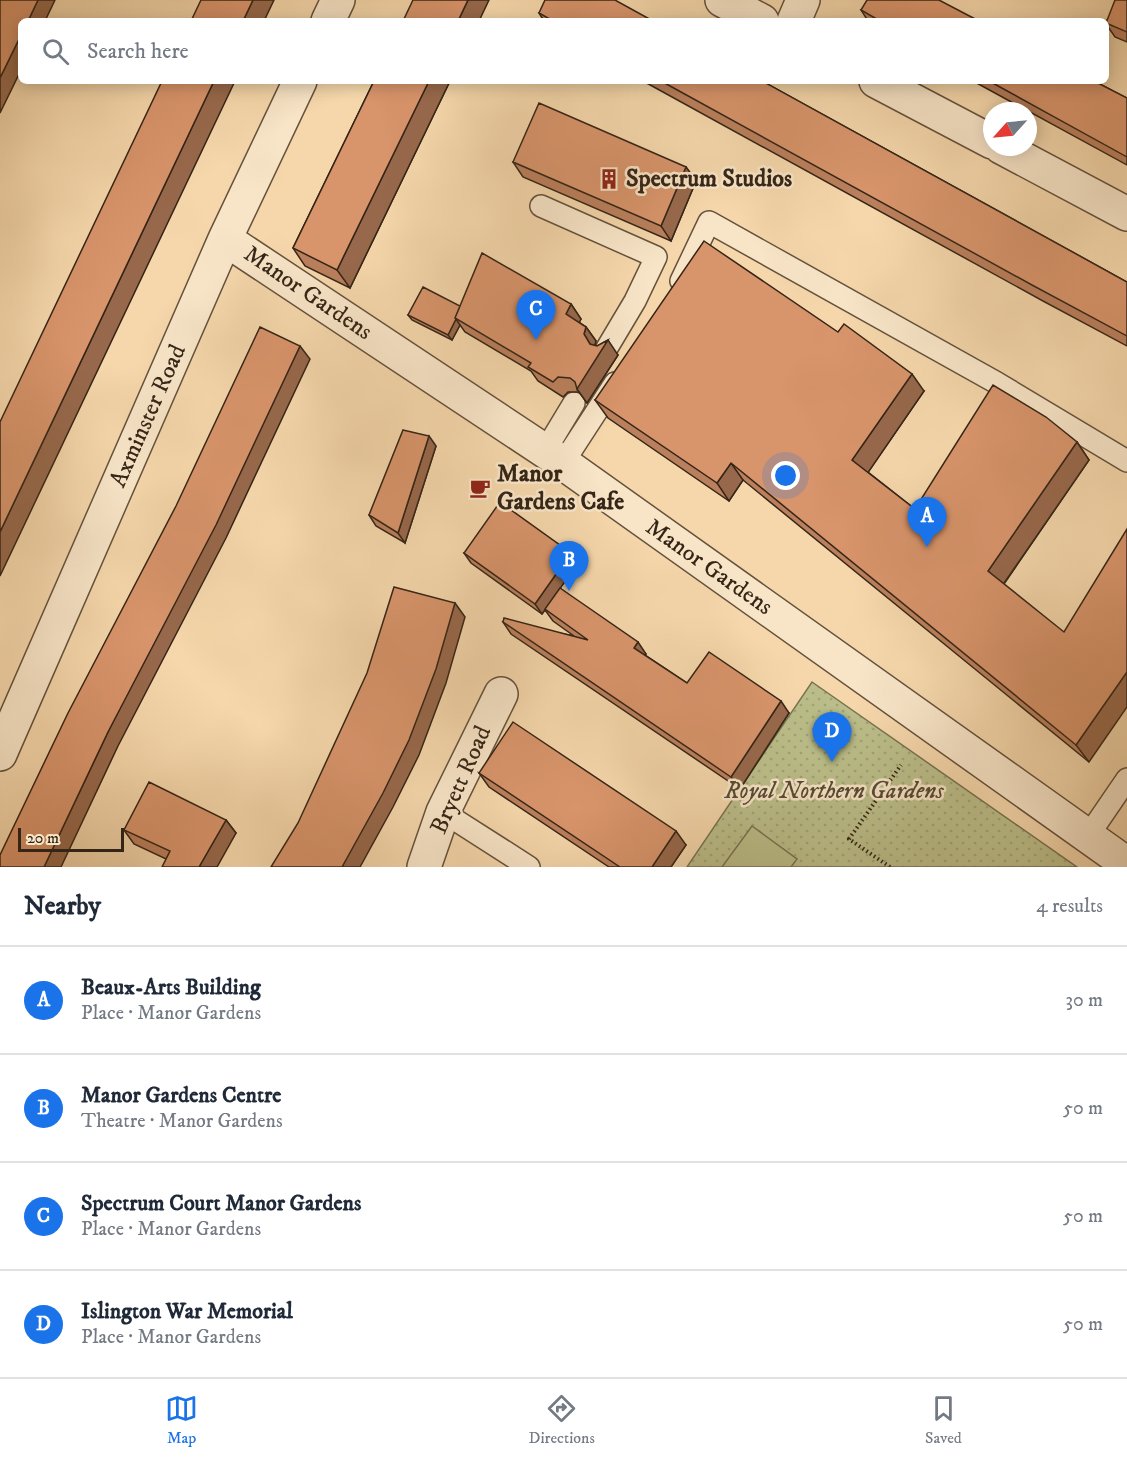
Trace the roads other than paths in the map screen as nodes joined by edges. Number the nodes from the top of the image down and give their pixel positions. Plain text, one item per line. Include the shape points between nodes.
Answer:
1 (338, 0) edge
2 (722, 0) edge
3 (803, 0) edge
4 (329, 18) edge
5 (756, 18) edge
6 (795, 18) edge
7 (299, 84) edge
8 (882, 84) edge
9 (983, 137) edge
10 (1018, 156) edge
11 (541, 206) dead end
12 (1127, 214) edge
13 (225, 239) junction
14 (671, 298) edge
15 (607, 348) dead end
16 (626, 366) edge
17 (574, 403) edge
18 (554, 457) junction
19 (1127, 461) edge
20 (501, 694) dead end
21 (0, 754) edge
22 (1127, 779) edge
23 (443, 812) junction
24 (1088, 836) junction
25 (1126, 860) edge
26 (424, 867) edge
27 (529, 867) edge

1 - 4 street
2 - 5 street
3 - 6 street
7 - 13 street, Axminster Road
8 - 9 street
10 - 12 street
11 - 15 lane via 656,257 636,301
13 - 18 street, Manor Gardens
13 - 21 street, Axminster Road
14 - 19 lane via 709,222 997,383
16 - 18 lane
17 - 18 lane
18 - 24 street, Manor Gardens
20 - 23 street, Bryett Road
22 - 24 lane
23 - 26 street, Bryett Road
23 - 27 lane
24 - 25 street, Manor Gardens

